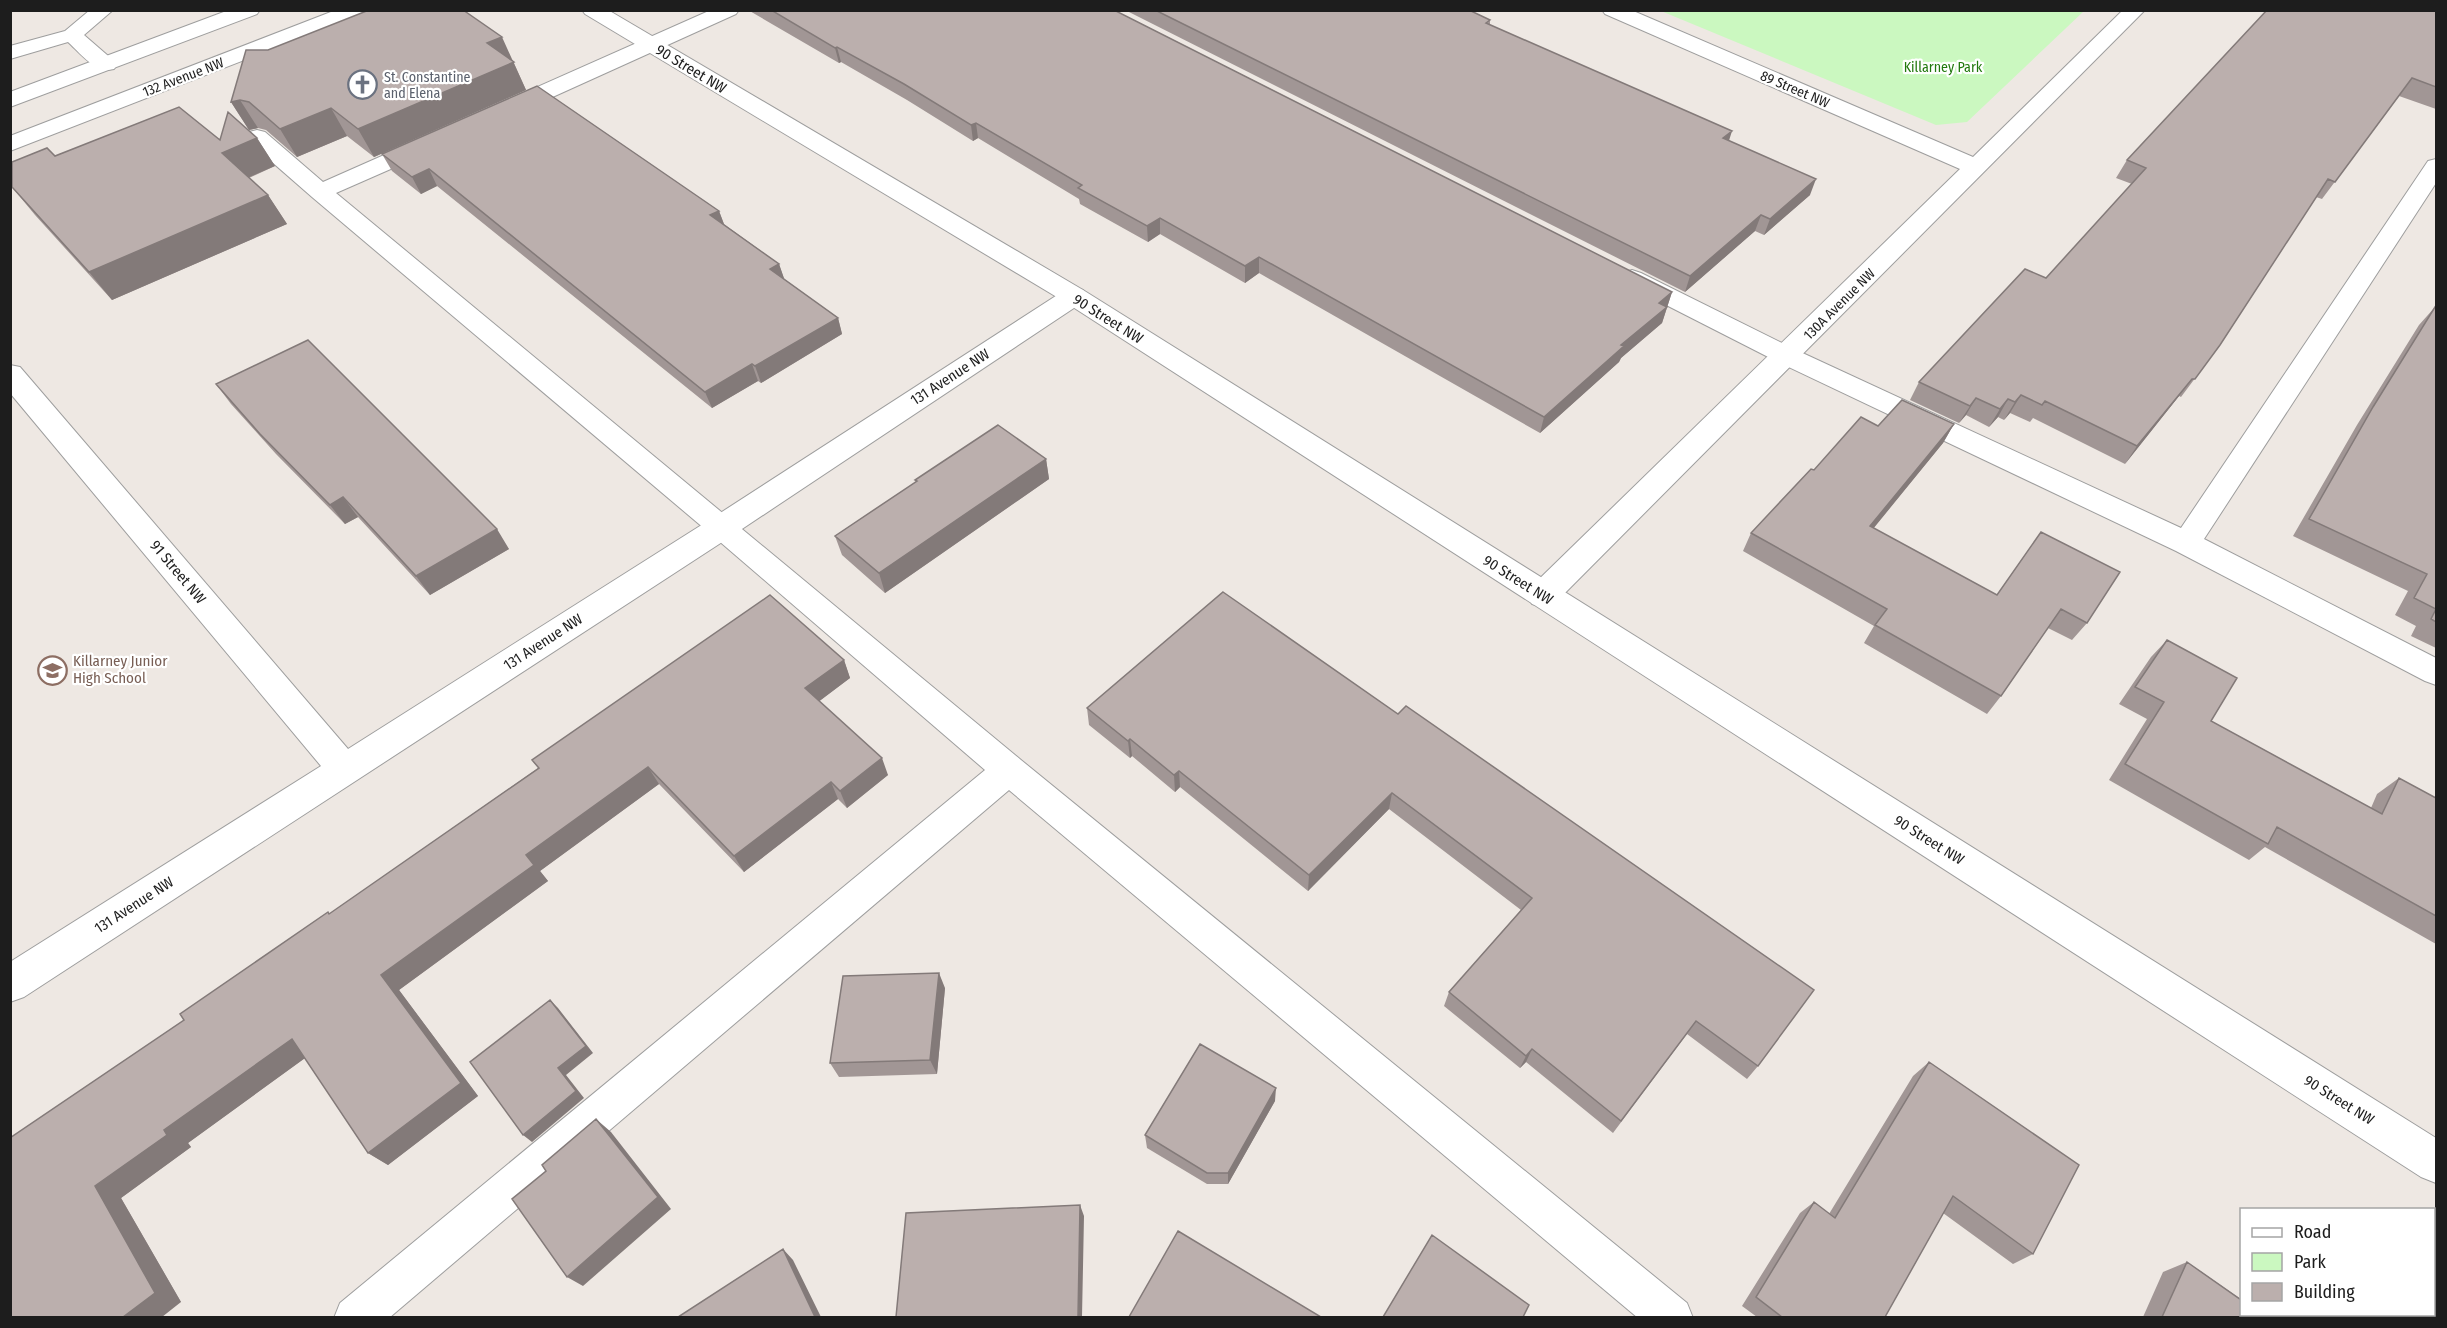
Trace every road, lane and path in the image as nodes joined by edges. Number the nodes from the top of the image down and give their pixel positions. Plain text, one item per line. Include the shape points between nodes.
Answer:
1 (103, 10) edge
2 (250, 10) edge
3 (356, 10) edge
4 (592, 10) edge
5 (729, 10) edge
6 (1612, 10) edge
7 (2135, 10) edge
8 (72, 35) junction
9 (649, 44) junction
10 (10, 52) edge
11 (108, 65) junction
12 (10, 100) edge
13 (489, 117) edge
14 (447, 136) edge
15 (257, 137) edge
16 (10, 144) edge
17 (2436, 166) edge
18 (1977, 167) junction
19 (320, 192) junction
20 (1616, 269) edge
21 (1074, 297) junction
22 (1787, 356) junction
23 (10, 374) edge
24 (722, 527) junction
25 (2186, 543) junction
26 (1543, 596) junction
27 (2436, 672) edge
28 (345, 770) junction
29 (1009, 770) junction
30 (10, 984) edge
31 (2436, 1162) edge
32 (355, 1317) edge
33 (1672, 1317) edge

1 - 8 lane
2 - 11 street
3 - 16 street, 132 Avenue NW
4 - 9 street, 90 Street NW
5 - 9 lane
6 - 18 street, 89 Street NW
7 - 18 street, 130A Avenue NW
8 - 10 lane
8 - 11 lane
9 - 13 lane
9 - 21 street, 90 Street NW
11 - 12 street
14 - 19 lane
15 - 19 lane
17 - 25 lane
18 - 22 street, 130A Avenue NW
19 - 24 lane
20 - 22 lane
21 - 24 street, 131 Avenue NW
21 - 26 street, 90 Street NW
22 - 25 lane
22 - 26 street, 130A Avenue NW
23 - 28 street, 91 Street NW
24 - 28 street, 131 Avenue NW
24 - 29 lane
25 - 27 lane
26 - 31 street, 90 Street NW
28 - 30 street, 131 Avenue NW
29 - 32 lane
29 - 33 lane

